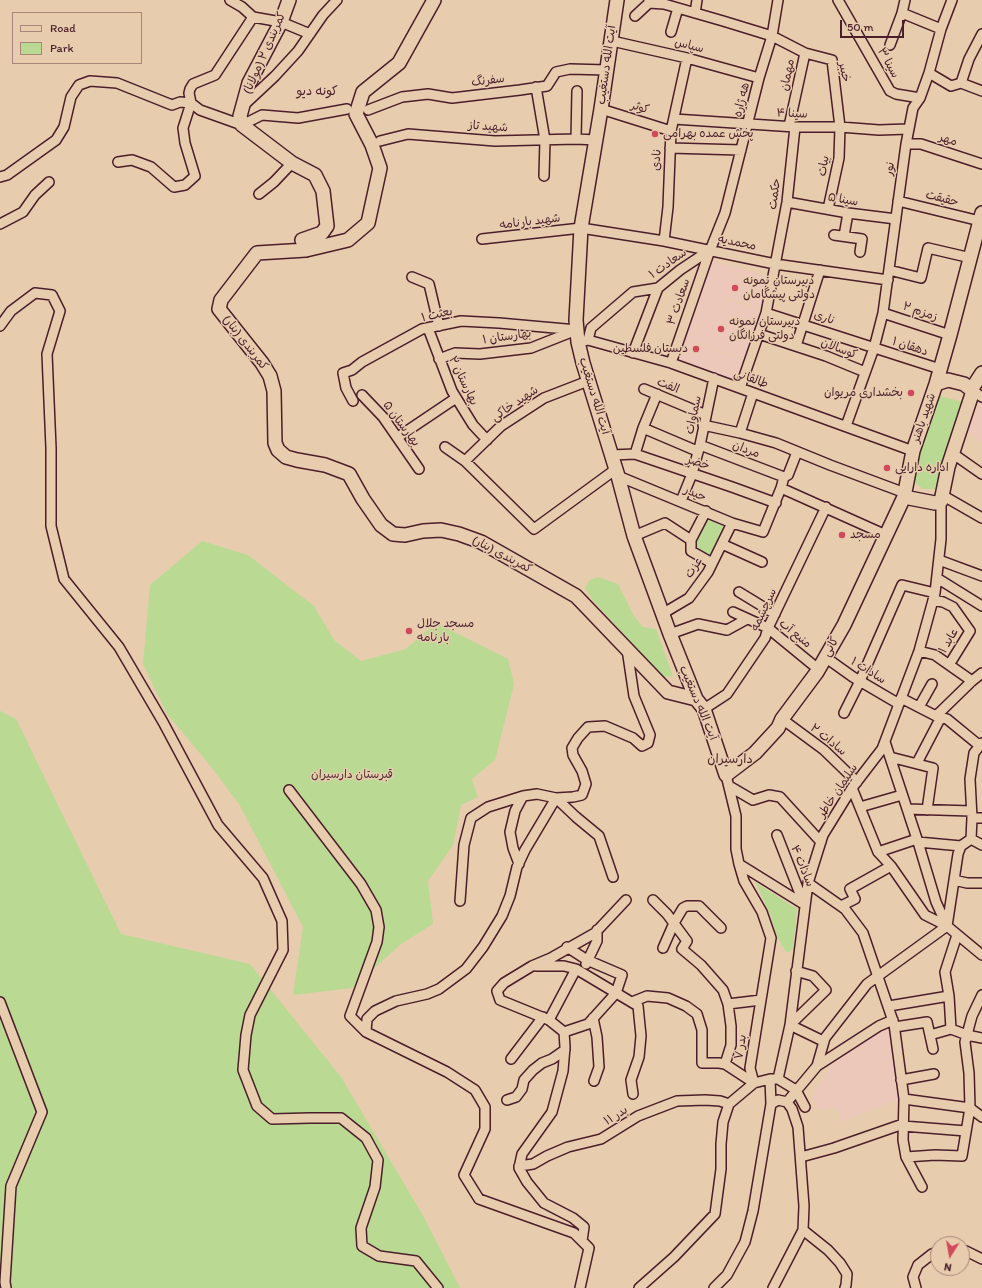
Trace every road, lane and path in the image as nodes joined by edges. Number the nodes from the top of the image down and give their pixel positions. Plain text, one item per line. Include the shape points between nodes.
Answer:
1 (230, 0) edge
2 (289, 0) edge
3 (337, 0) edge
4 (434, 0) edge
5 (617, 0) edge
6 (697, 0) edge
7 (778, 0) edge
8 (838, 0) edge
9 (905, 0) edge
10 (952, 0) edge
11 (649, 2) edge
12 (243, 3) edge
13 (678, 8) junction
14 (695, 13) junction
15 (902, 13) junction
16 (635, 16) dead end
17 (253, 17) junction
18 (280, 22) junction
19 (941, 29) junction
20 (671, 32) dead end
21 (310, 34) junction
22 (982, 34) edge
23 (772, 36) junction
24 (612, 41) junction
25 (890, 45) dead end
26 (805, 53) junction
27 (687, 58) junction
28 (607, 70) junction
29 (929, 74) junction
30 (759, 78) junction
31 (961, 83) junction
32 (536, 87) junction
33 (577, 90) dead end
34 (982, 91) edge
35 (920, 98) junction
36 (191, 103) junction
37 (242, 106) junction
38 (601, 108) junction
39 (347, 109) dead end
40 (368, 110) dead end
41 (674, 119) junction
42 (748, 124) junction
43 (242, 125) junction
44 (792, 126) junction
45 (840, 127) junction
46 (908, 129) junction
47 (671, 131) junction
48 (576, 139) junction
49 (545, 140) junction
50 (596, 140) junction
51 (380, 141) dead end
52 (906, 144) junction
53 (670, 148) junction
54 (741, 150) junction
55 (118, 162) dead end
56 (292, 163) junction
57 (982, 164) edge
58 (544, 176) dead end
59 (0, 177) edge
60 (49, 182) dead end
61 (259, 194) dead end
62 (898, 201) junction
63 (787, 202) junction
64 (828, 209) junction
65 (848, 213) junction
66 (981, 217) edge
67 (896, 219) junction
68 (0, 224) edge
69 (581, 228) junction
70 (834, 235) dead end
71 (844, 236) junction
72 (482, 239) dead end
73 (664, 241) junction
74 (304, 245) junction
75 (710, 250) junction
76 (860, 252) dead end
77 (971, 258) junction
78 (775, 264) junction
79 (820, 270) junction
80 (889, 270) junction
81 (412, 277) dead end
82 (888, 280) junction
83 (658, 288) junction
84 (883, 312) junction
85 (766, 313) junction
86 (803, 324) junction
87 (0, 326) edge
88 (439, 326) junction
89 (428, 328) junction
90 (759, 334) junction
91 (950, 335) junction
92 (581, 338) junction
93 (796, 346) junction
94 (874, 348) junction
95 (633, 353) junction
96 (438, 359) junction
97 (672, 363) junction
98 (940, 369) junction
99 (864, 372) junction
100 (982, 373) edge
101 (714, 378) junction
102 (588, 381) junction
103 (936, 384) junction
104 (740, 388) junction
105 (644, 389) dead end
106 (753, 393) junction
107 (976, 393) edge
108 (657, 394) junction
109 (362, 395) dead end
110 (456, 398) junction
111 (353, 401) dead end
112 (706, 415) junction
113 (703, 425) junction
114 (846, 426) junction
115 (643, 428) junction
116 (740, 433) junction
117 (398, 438) junction
118 (487, 440) junction
119 (445, 447) dead end
120 (698, 448) junction
121 (913, 451) junction
122 (797, 452) junction
123 (952, 453) junction
124 (635, 454) junction
125 (612, 455) junction
126 (465, 461) junction
127 (419, 469) dead end
128 (617, 472) junction
129 (692, 474) junction
130 (982, 474) edge
131 (784, 477) junction
132 (782, 488) junction
133 (904, 495) junction
134 (941, 498) junction
135 (682, 501) junction
136 (776, 503) junction
137 (826, 507) junction
138 (706, 511) junction
139 (982, 518) edge
140 (732, 523) junction
141 (886, 535) junction
142 (634, 536) junction
143 (691, 540) junction
144 (722, 544) junction
145 (939, 560) junction
146 (762, 562) dead end
147 (712, 563) junction
148 (982, 576) edge
149 (937, 578) junction
150 (739, 592) dead end
151 (934, 596) junction
152 (982, 606) edge
153 (733, 612) dead end
154 (662, 614) junction
155 (775, 614) junction
156 (747, 619) junction
157 (768, 628) junction
158 (670, 634) junction
159 (627, 649) junction
160 (919, 651) junction
161 (822, 663) junction
162 (949, 665) junction
163 (982, 673) edge
164 (860, 681) junction
165 (972, 681) junction
166 (932, 684) dead end
167 (900, 701) junction
168 (700, 704) junction
169 (919, 708) junction
170 (844, 713) dead end
171 (938, 717) junction
172 (782, 719) junction
173 (885, 742) junction
174 (981, 744) edge
175 (890, 757) junction
176 (917, 763) junction
177 (728, 780) junction
178 (855, 785) junction
179 (289, 790) dead end
180 (902, 795) junction
181 (523, 796) junction
182 (556, 798) junction
183 (860, 807) junction
184 (907, 809) junction
185 (927, 810) junction
186 (971, 815) junction
187 (982, 818) edge
188 (776, 835) dead end
189 (971, 839) junction
190 (917, 841) junction
191 (821, 842) junction
192 (982, 845) edge
193 (961, 846) junction
194 (878, 852) junction
195 (519, 864) junction
196 (738, 864) junction
197 (891, 866) junction
198 (613, 877) dead end
199 (954, 880) junction
200 (982, 882) edge
201 (808, 883) junction
202 (626, 900) dead end
203 (653, 900) dead end
204 (460, 901) dead end
205 (805, 905) junction
206 (841, 906) junction
207 (674, 923) junction
208 (947, 926) junction
209 (721, 928) dead end
210 (597, 930) junction
211 (957, 935) junction
212 (567, 948) junction
213 (663, 948) dead end
214 (982, 954) edge
215 (587, 960) junction
216 (532, 966) junction
217 (579, 971) junction
218 (796, 971) junction
219 (879, 975) junction
220 (616, 992) junction
221 (982, 995) edge
222 (949, 996) junction
223 (761, 1000) junction
224 (0, 1002) edge
225 (632, 1002) junction
226 (728, 1004) junction
227 (889, 1006) junction
228 (546, 1018) junction
229 (593, 1018) junction
230 (894, 1023) junction
231 (790, 1025) junction
232 (951, 1029) junction
233 (366, 1032) junction
234 (564, 1032) junction
235 (930, 1035) junction
236 (967, 1035) junction
237 (982, 1038) edge
238 (823, 1041) junction
239 (933, 1049) dead end
240 (565, 1050) junction
241 (511, 1059) dead end
242 (725, 1064) junction
243 (817, 1066) junction
244 (934, 1074) dead end
245 (774, 1079) junction
246 (901, 1080) junction
247 (594, 1081) dead end
248 (754, 1083) junction
249 (796, 1090) junction
250 (633, 1094) dead end
251 (904, 1099) junction
252 (507, 1100) dead end
253 (787, 1102) junction
254 (729, 1104) junction
255 (771, 1104) junction
256 (806, 1106) dead end
257 (970, 1108) junction
258 (982, 1117) edge
259 (903, 1125) junction
260 (966, 1131) junction
261 (801, 1157) junction
262 (906, 1157) junction
263 (519, 1166) junction
264 (922, 1187) dead end
265 (803, 1230) junction
266 (582, 1241) junction
267 (970, 1253) edge
268 (930, 1256) edge
269 (982, 1259) edge
270 (6, 1288) edge
271 (438, 1288) edge
272 (580, 1288) edge
273 (639, 1288) edge
274 (714, 1288) edge
275 (773, 1288) edge
276 (844, 1288) edge
277 (916, 1288) edge

1 - 12 street
2 - 18 street, کمربندی ۲ (مولانا)
3 - 21 street
4 - 74 street, کمربندی (بنار) via 399,63 363,92 356,114 372,145 380,168 368,223 348,240
5 - 24 street, آیت الله دستغیب
6 - 14 street
7 - 23 street, هه ژاره
8 - 35 street, سینا ۳ via 890,91
9 - 15 street
10 - 19 street, نور
11 - 13 street, خیبر
11 - 16 street
12 - 17 street
13 - 14 street, خیبر
13 - 20 street
14 - 23 street, خیبر
15 - 19 street
15 - 25 street
17 - 18 street
17 - 36 street via 215,75 193,84 189,93
18 - 21 street
18 - 37 street, کمربندی ۲ (مولانا) via 249,83
19 - 29 street, نور
21 - 37 street via 275,76
22 - 31 street via 969,59
23 - 26 street, خیبر
23 - 30 street, هه ژاره
24 - 27 street, سپاس
24 - 28 street, آیت الله دستغیب
26 - 44 street, مهمان
26 - 45 street, خیبر via 832,60
27 - 30 street, سپاس
27 - 41 street, نادی
28 - 32 street, سفرنگ via 570,69 556,72 547,86
28 - 38 street, آیت الله دستغیب
29 - 31 street via 951,86
29 - 35 street, نور
30 - 42 street, هه ژاره
31 - 34 street
32 - 40 street, سفرنگ via 452,98 428,94 402,97
32 - 49 street
33 - 48 street
35 - 46 street, نور via 913,108
36 - 43 street via 200,110
36 - 55 street via 183,128 194,176 185,184 174,187 151,167 132,160
36 - 59 street via 180,102 172,105 117,83 90,81 79,85 71,96 64,127 56,140 7,175
37 - 43 street, کمربندی ۲ (مولانا)
38 - 47 street, کوثر
38 - 50 street, آیت الله دستغیب
39 - 43 street via 298,118 262,115
41 - 42 street, سینا ۴
41 - 47 street, نادی
42 - 44 street, سینا ۴
42 - 54 street, هه ژاره
43 - 56 street
44 - 45 street, سینا ۴
44 - 63 street, حکمت
45 - 46 street, سینا ۴
45 - 64 street, بیات via 839,158
46 - 52 street, نور
47 - 53 street, نادی
48 - 49 street, شهید تاز
48 - 50 street, شهید تاز
49 - 51 street, شهید تاز via 496,141 408,134
49 - 58 street
50 - 69 street, آیت الله دستغیب
52 - 57 street, مهر via 921,144
52 - 62 street, نور
53 - 54 street
53 - 73 street, نادی
54 - 75 street, هه ژاره via 725,213
56 - 61 street
56 - 74 street via 315,175 323,191 327,226 322,233
60 - 68 street via 35,195 24,212
62 - 66 street, حقیقت
62 - 67 street, نور
63 - 64 street, سینا ۵
63 - 78 street, حکمت
64 - 65 street, سینا ۵
65 - 67 street, سینا ۵
65 - 71 street
66 - 77 street, شهید باهنر
67 - 80 street, نور
69 - 72 street, شهید بارنامه
69 - 73 street, محمدیه
69 - 92 street, آیت الله دستغیب via 576,320
70 - 71 street
71 - 76 street via 862,239
73 - 75 street, محمدیه
74 - 159 street, کمربندی (بنار) via 257,253 220,300 219,309 270,376 274,390 275,443 278,450 286,457 349,474 381,525 392,534 405,535 440,530 459,534 481,542 576,596
75 - 78 street, محمدیه
75 - 83 street, سعادت ۱
75 - 97 street, سعادت ۳
77 - 80 street via 928,248 921,278
77 - 91 street, شهید باهنر
78 - 79 street, محمدیه
78 - 85 street, حکمت
79 - 82 street, محمدیه
79 - 86 street
80 - 82 street, نور
81 - 88 street via 428,284
82 - 84 street, نور
83 - 92 street, سعادت ۱ via 633,292
83 - 95 street
84 - 91 street, زمزم ۲
84 - 94 street, نور
85 - 86 street, ناری
85 - 90 street, حکمت
86 - 93 street
86 - 94 street, ناری
87 - 271 street via 11,311 35,292 52,295 60,311 47,354 51,526 64,579 119,647 218,825 263,878 282,921 283,950 250,1015 246,1035 242,1070 257,1106 272,1119 341,1118 366,1138 378,1160 374,1187 361,1228 362,1246 379,1256 416,1261
88 - 89 street, بعثت ۱
88 - 92 street, بعثت ۱ via 461,321 499,323
89 - 96 street, بهارستان ۲
89 - 111 street, بعثت ۱ via 343,373 346,388
90 - 93 street, کوسالان
90 - 104 street, حکمت
91 - 98 street, شهید باهنر
92 - 95 street, طالقانی
92 - 96 street, بهارستان ۱ via 531,348 480,354 455,353
92 - 102 street, آیت الله دستغیب
93 - 99 street, کوسالان
94 - 98 street, دهقان ۱
94 - 99 street, نور
95 - 97 street, طالقانی
96 - 110 street, بهارستان ۲
97 - 101 street, طالقانی
98 - 103 street, شهید باهنر
99 - 114 street, نور
100 - 107 street
101 - 104 street, طالقانی
101 - 112 street, سماوات
102 - 118 street, شهید خاکی via 544,398 501,426
102 - 125 street, آیت الله دستغیب
103 - 107 street, شهید باهنر via 948,380 964,384
103 - 121 street, شهید باهنر
104 - 106 street, طالقانی
105 - 108 street, الفت
106 - 114 street, طالقانی
106 - 116 street
107 - 123 street
108 - 112 street, الفت
108 - 115 street
109 - 117 street, بهارستان ۵ via 384,416
110 - 117 street
110 - 118 street, بهارستان ۲ via 473,425
112 - 113 street, سماوات
113 - 116 street
113 - 120 street, سماوات
114 - 121 street, طالقانی
115 - 120 street, مردان
115 - 124 street
116 - 122 street
117 - 127 street, بهارستان ۵
118 - 126 street, شهید خاکی
119 - 126 street
120 - 129 street, سماوات
120 - 131 street, مردان
121 - 133 street, شهید باهنر
122 - 131 street via 788,475
122 - 133 street
123 - 130 street
123 - 134 street
124 - 125 street, خضر
124 - 129 street, خضر
125 - 128 street, آیت الله دستغیب
126 - 128 street via 534,529
128 - 135 street, حیدر
128 - 142 street, آیت الله دستغیب
129 - 135 street, سماوات
129 - 136 street, خضر
131 - 132 street
132 - 136 street
132 - 137 street
133 - 134 street via 935,503
133 - 141 street, کانی
134 - 139 street
134 - 145 street, سلیمان خاطر
135 - 138 street, حیدر
136 - 140 street, حیدر via 763,532
137 - 141 street
137 - 155 street, سرچشمه
138 - 140 street, حیدر
138 - 143 street
140 - 144 street, عزت
141 - 161 street, کانی via 844,625
142 - 143 street via 665,523
142 - 154 street, آیت الله دستغیب
143 - 147 street via 691,551
144 - 146 street
144 - 147 street, عزت
145 - 148 street
145 - 149 street, سلیمان خاطر
147 - 154 street, عزت via 689,598
149 - 151 street, سلیمان خاطر
149 - 152 street
150 - 155 street
151 - 160 street, سلیمان خاطر
151 - 162 street, عابد ۱ via 953,607 970,631
151 - 164 street via 902,585
153 - 156 street, منبع آب
154 - 158 street, آیت الله دستغیب
155 - 157 street, سرچشمه
156 - 157 street, منبع آب
156 - 158 street via 727,630 698,624
157 - 161 street, منبع آب
157 - 168 street, سرچشمه via 765,638 727,694
158 - 168 street, آیت الله دستغیب
159 - 168 street, کمربندی (بنار) via 668,692
159 - 182 street via 634,696 650,735 648,743 642,746 633,738 606,726 588,727 572,748 586,784 582,795
160 - 162 street via 935,655
160 - 167 street, سلیمان خاطر
161 - 164 street, سادات ۱
161 - 172 street, کانی
162 - 165 street
163 - 165 street
164 - 167 street, سادات ۱
164 - 170 street
165 - 171 street
166 - 169 street
167 - 169 street, سادات ۱
167 - 173 street, سلیمان خاطر
168 - 177 street, آیت الله دستغیب
169 - 171 street, سادات ۱
171 - 174 street, سادات ۱ via 947,719
171 - 176 street
172 - 177 street, کانی via 778,728
172 - 178 street, سادات ۲ via 824,750
173 - 175 street
173 - 178 street, سلیمان خاطر
174 - 186 street via 974,753 970,779
175 - 176 street
175 - 180 street
176 - 185 street via 933,768
177 - 191 street via 753,800 769,795 780,797
177 - 196 street, بدر ۷ via 736,816
178 - 183 street
178 - 191 street, سلیمان خاطر
179 - 233 street via 361,884 376,910 380,927 377,942 350,1016
180 - 183 street
180 - 184 street
181 - 182 street via 537,794
181 - 195 street via 515,811 510,832
181 - 204 street via 488,807 471,818 464,845
182 - 195 street
182 - 198 street via 599,836
183 - 194 street
184 - 185 street
184 - 190 street
185 - 186 street
186 - 187 street
186 - 189 street
188 - 205 street, سادات ۴
189 - 192 street
189 - 193 street
190 - 193 street
190 - 194 street
190 - 208 street via 936,902
191 - 201 street, سلیمان خاطر
193 - 199 street
194 - 197 street
195 - 233 street via 502,916 466,970 439,989 396,1001 375,1011 367,1019
196 - 205 street
196 - 223 street, بدر ۷ via 744,881 762,912 771,938
197 - 206 street via 850,889 855,898
197 - 208 street via 925,915
199 - 200 street via 967,883
199 - 208 street
201 - 205 street, سلیمان خاطر
201 - 206 street
202 - 210 street
203 - 207 street
205 - 218 street, سلیمان خاطر
206 - 219 street via 863,933
207 - 209 street via 683,908 699,906
207 - 213 street
207 - 226 street via 687,941 682,949 701,965 723,990
208 - 211 street
208 - 219 street
210 - 212 street
210 - 215 street via 597,941
211 - 214 street
211 - 222 street via 945,972
212 - 215 street
212 - 216 street via 552,958
215 - 217 street
215 - 220 street via 622,975
216 - 217 street via 564,966
216 - 228 street via 504,983 497,991 500,1000
217 - 220 street
217 - 228 street
218 - 231 street, سلیمان خاطر
218 - 231 street via 813,976 826,990
219 - 227 street
219 - 238 street via 867,984
220 - 225 street
220 - 229 street
221 - 236 street
222 - 227 street
222 - 232 street
223 - 226 street
223 - 248 street, بدر ۷ via 750,1068
224 - 270 street via 42,1112 11,1186
225 - 242 street via 647,996 668,998 686,1006 697,1014 702,1030 702,1063
225 - 250 street via 638,1006 641,1036 631,1080
226 - 242 street via 731,1045
227 - 230 street
228 - 234 street
228 - 241 street
229 - 234 street via 588,1024
229 - 247 street via 599,1067
230 - 235 street via 927,1022
230 - 243 street via 879,1026
230 - 246 street
231 - 238 street
231 - 245 street, سلیمان خاطر
232 - 235 street
232 - 236 street
233 - 266 street via 447,1072 475,1090 485,1107 484,1129 464,1175 480,1199 574,1233
234 - 240 street
235 - 239 street
236 - 237 street
236 - 257 street via 965,1042
238 - 243 street
240 - 252 street via 533,1070 524,1080 522,1089 516,1097
240 - 263 street via 564,1071 552,1112 522,1154
242 - 248 street
243 - 249 street
244 - 246 street
245 - 248 street
245 - 249 street
245 - 255 street, سلیمان خاطر
246 - 251 street
248 - 254 street
249 - 253 street
249 - 256 street
251 - 257 street
251 - 259 street
253 - 255 street via 778,1100
253 - 261 street via 798,1127
254 - 263 street, بدر ۱۱ via 705,1100 677,1101 638,1116 602,1139 568,1147 533,1164
254 - 273 street via 723,1122 715,1214 674,1257
255 - 274 street, سلیمان خاطر via 753,1211 745,1242 727,1275
257 - 258 street
257 - 260 street
259 - 260 street
259 - 261 street
259 - 262 street
260 - 262 street via 962,1156
261 - 265 street
262 - 264 street
263 - 266 street via 527,1182 544,1203 573,1218 584,1227
265 - 275 street
265 - 276 street via 840,1263 847,1274
266 - 272 street via 589,1248
267 - 269 street
268 - 277 street via 918,1265 913,1277

